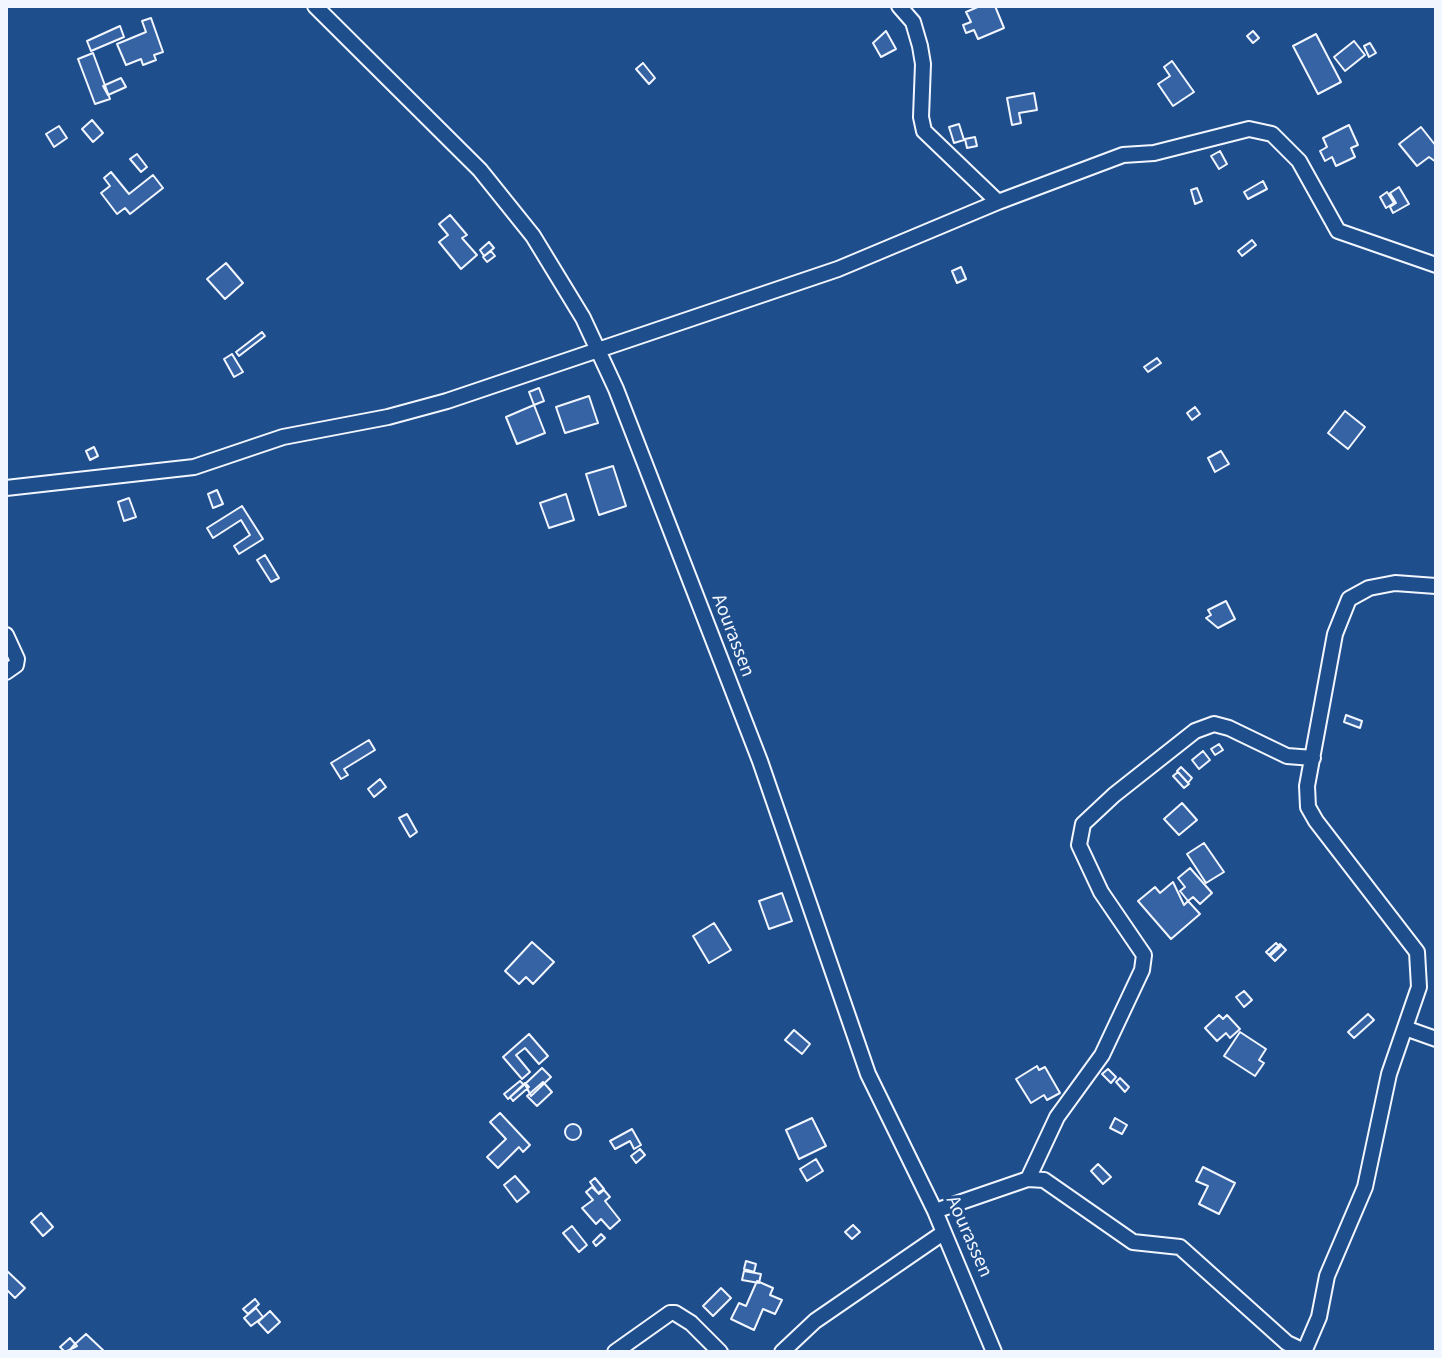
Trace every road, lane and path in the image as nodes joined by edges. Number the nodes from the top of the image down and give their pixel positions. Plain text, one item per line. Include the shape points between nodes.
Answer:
1 (315, 6) edge
2 (899, 6) edge
3 (998, 202) junction
4 (1436, 265) edge
5 (598, 350) junction
6 (6, 488) edge
7 (1436, 586) edge
8 (6, 635) edge
9 (6, 672) edge
10 (1313, 758) junction
11 (1405, 1028) junction
12 (1436, 1039) edge
13 (1028, 1179) junction
14 (935, 1211) junction
15 (943, 1233) junction
16 (615, 1352) edge
17 (720, 1352) edge
18 (782, 1352) edge
19 (994, 1352) edge
20 (1305, 1352) edge

1 - 5 street, Aourassen via 509,204
2 - 3 street via 913,22 920,46 924,131
3 - 4 street via 1123,155 1263,130 1299,161 1338,231
3 - 5 street via 838,269
5 - 6 street via 447,401 283,437 194,467
5 - 14 street, Aourassen via 760,761 868,1074
7 - 10 street via 1395,583 1349,599 1335,634
8 - 9 street via 17,659
10 - 11 street via 1308,807 1417,952 1419,987
10 - 13 street via 1287,756 1214,724 1195,731 1083,824 1079,845 1101,892 1144,955 1142,970 1102,1055 1057,1117
11 - 12 street
11 - 20 street via 1389,1074 1365,1187 1327,1276
13 - 14 street
13 - 20 street via 1058,1187 1133,1242 1180,1247 1287,1343
14 - 15 street, Aourassen
15 - 18 street via 815,1321
15 - 19 street, Aourassen
16 - 17 street via 670,1313 682,1316

